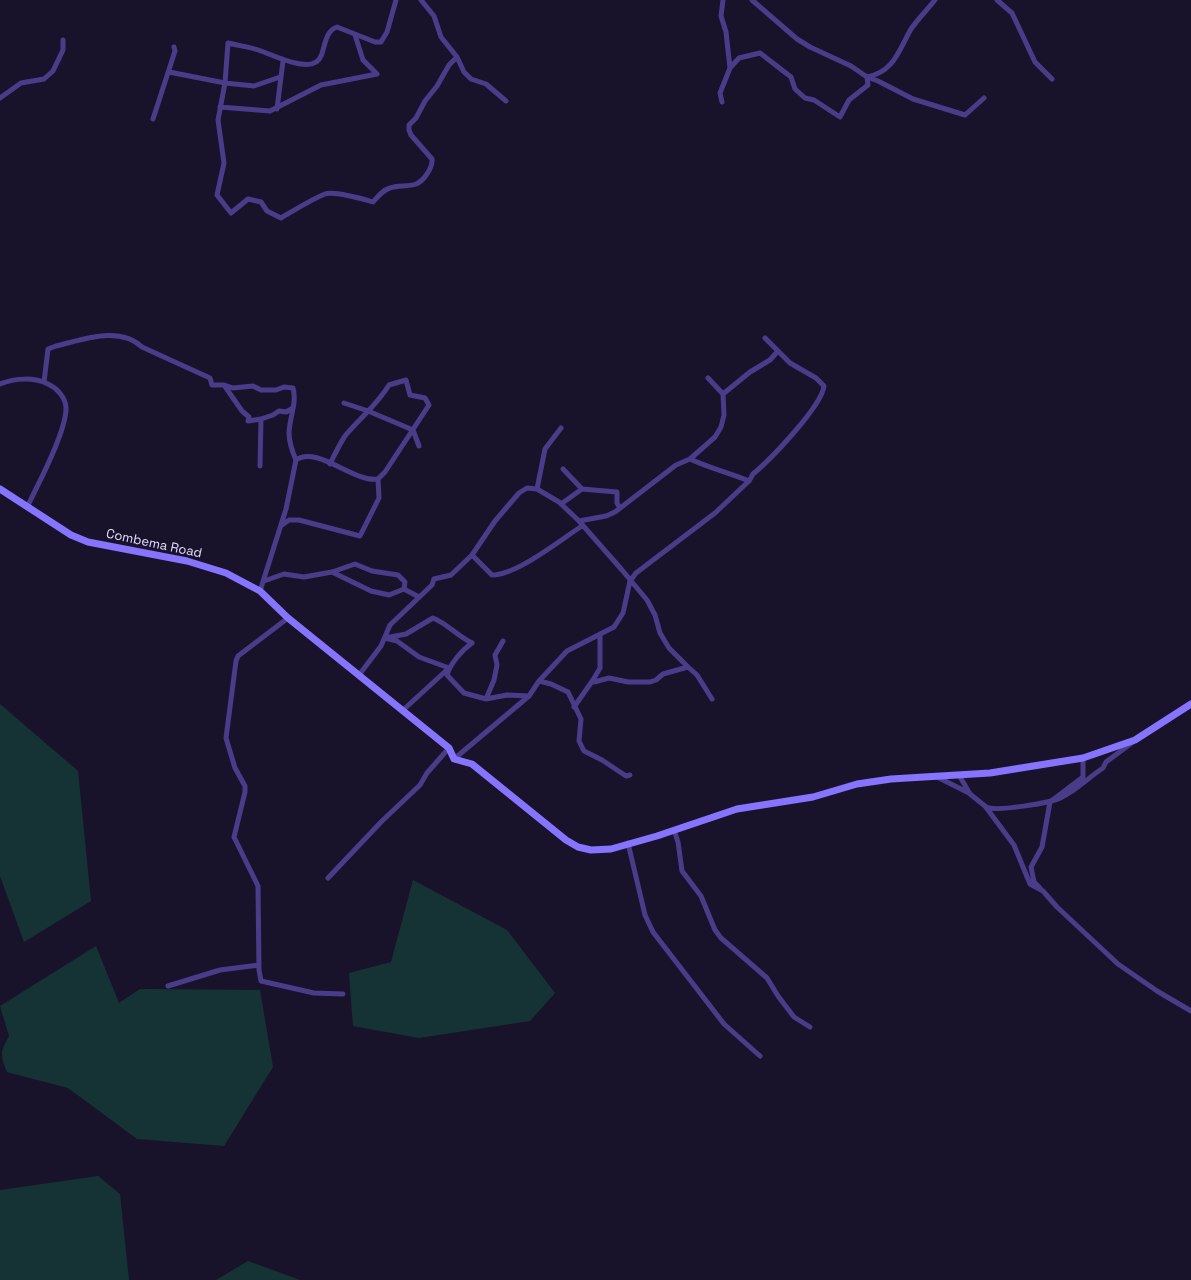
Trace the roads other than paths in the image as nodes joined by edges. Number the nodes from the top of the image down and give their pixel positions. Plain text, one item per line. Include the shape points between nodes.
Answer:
1 (396, 0) edge
2 (421, 0) edge
3 (723, 0) edge
4 (752, 0) edge
5 (935, 0) edge
6 (996, 0) edge
7 (355, 35) junction
8 (63, 40) dead end
9 (174, 47) dead end
10 (457, 58) junction
11 (283, 61) junction
12 (730, 68) junction
13 (169, 72) junction
14 (280, 77) junction
15 (867, 77) junction
16 (1052, 79) dead end
17 (225, 83) junction
18 (0, 98) edge
19 (984, 98) dead end
20 (506, 101) dead end
21 (722, 102) dead end
22 (220, 107) junction
23 (278, 109) junction
24 (153, 119) dead end
25 (765, 338) dead end
26 (778, 351) junction
27 (708, 378) dead end
28 (44, 382) junction
29 (0, 384) edge
30 (224, 385) junction
31 (723, 394) junction
32 (344, 403) dead end
33 (294, 408) junction
34 (368, 411) junction
35 (261, 420) junction
36 (561, 428) dead end
37 (413, 430) junction
38 (420, 446) dead end
39 (690, 459) junction
40 (296, 460) junction
41 (330, 464) junction
42 (260, 466) dead end
43 (563, 469) dead end
44 (378, 479) junction
45 (749, 481) junction
46 (537, 489) junction
47 (582, 489) junction
48 (0, 490) edge
49 (561, 504) junction
50 (27, 507) junction
51 (620, 508) junction
52 (580, 524) junction
53 (282, 525) junction
54 (472, 555) junction
55 (332, 572) junction
56 (264, 581) junction
57 (630, 581) junction
58 (404, 590) junction
59 (260, 591) junction
60 (419, 597) junction
61 (288, 618) junction
62 (600, 634) junction
63 (385, 638) junction
64 (503, 641) dead end
65 (688, 667) junction
66 (449, 668) junction
67 (359, 675) junction
68 (593, 680) junction
69 (539, 681) junction
70 (529, 696) junction
71 (486, 699) junction
72 (712, 699) dead end
73 (1191, 704) edge
74 (574, 707) junction
75 (402, 711) junction
76 (1135, 740) junction
77 (449, 748) junction
78 (1083, 758) junction
79 (454, 759) junction
80 (959, 775) junction
81 (630, 776) dead end
82 (937, 776) junction
83 (970, 794) junction
84 (1050, 802) junction
85 (985, 806) junction
86 (674, 830) junction
87 (628, 843) junction
88 (328, 878) dead end
89 (1043, 891) junction
90 (259, 965) junction
91 (168, 986) dead end
92 (343, 994) dead end
93 (1191, 1009) edge
94 (810, 1027) dead end
95 (760, 1056) dead end

1 - 7 street via 387,32 381,42
2 - 10 street via 434,16 442,37
3 - 12 street via 721,16 726,32
4 - 15 street via 802,43 851,66
5 - 15 street via 912,28 895,61 877,76
6 - 16 street via 1012,13 1035,62
7 - 11 street via 342,28 332,29 318,61 309,64
7 - 23 street via 363,60 377,74 321,85
8 - 18 street via 63,50 53,71 44,79 21,83
9 - 13 street
10 - 20 street via 467,76 486,84
10 - 22 street via 449,65 410,125 411,135 432,159 428,173 416,184 390,188 373,202 351,195 326,193 281,218 267,211 261,202 248,198 231,213 217,195 224,163 218,120
11 - 14 street
11 - 17 street via 262,51 228,43
12 - 15 street via 739,58 760,53 791,77 795,89 805,98 814,100 840,118 849,100 868,85
12 - 21 street via 720,93
13 - 17 street
13 - 24 street
14 - 17 street via 254,86
14 - 23 street
15 - 19 street via 913,99 965,115
17 - 22 street
22 - 23 street via 270,111
25 - 26 street
26 - 31 street via 770,360
26 - 45 street via 790,363 821,382 824,391 789,439
27 - 31 street
28 - 29 street via 28,379
28 - 30 street via 48,349 108,335 136,341 142,347 210,378 212,384
28 - 50 street via 55,387 62,396 66,406 65,417 52,453
30 - 33 street via 233,388 253,386 261,390 276,390 284,386 293,388 296,397
30 - 35 street via 249,417 248,421
31 - 39 street via 724,415 721,427 715,437
32 - 34 street
33 - 35 street via 286,412 279,411
33 - 40 street via 289,432
34 - 37 street
34 - 37 street via 380,400 390,385 406,380 410,395 425,398 429,405
34 - 41 street via 345,436
35 - 42 street via 261,451 258,460
36 - 46 street via 545,449
37 - 38 street
37 - 44 street
39 - 45 street via 708,468
39 - 51 street via 676,465
40 - 41 street via 313,456
40 - 53 street
41 - 44 street via 367,478
43 - 47 street
44 - 53 street via 379,498 360,536 299,520 289,520
45 - 57 street via 714,513 636,572
46 - 49 street
46 - 54 street via 527,488 519,493 499,516
47 - 49 street
47 - 51 street via 617,492 617,503
48 - 50 street, Combema Road
49 - 52 street
50 - 59 street, Combema Road via 71,535 88,542 187,561 226,573
51 - 52 street via 606,516
52 - 54 street via 515,569 501,575 492,575
52 - 57 street
53 - 56 street
54 - 60 street via 451,575 434,580
55 - 56 street via 304,577 284,574
55 - 58 street via 371,591 389,595
55 - 58 street via 355,564 372,571 398,575 405,582
56 - 59 street
57 - 62 street via 619,621 614,627
57 - 65 street via 655,615 660,632 669,648
58 - 60 street
59 - 61 street, Combema Road
60 - 63 street via 390,625
61 - 67 street, Combema Road
61 - 90 street via 238,656 227,727 227,744 235,768 245,786 234,837 258,886
62 - 68 street via 600,668
62 - 69 street via 567,651
63 - 66 street via 397,641 419,657
63 - 66 street via 406,634 433,618 472,643 466,646
63 - 67 street
64 - 71 street via 496,655 494,680
65 - 68 street via 663,674 650,682 628,682 608,678 594,682
65 - 72 street via 698,675
66 - 71 street via 447,675 454,685 464,693
66 - 75 street
67 - 75 street, Combema Road
68 - 74 street
69 - 70 street
69 - 74 street via 568,692
70 - 71 street via 508,695
70 - 79 street
73 - 76 street
74 - 81 street via 581,719 579,741 584,751
75 - 77 street, Combema Road
76 - 78 street
76 - 84 street via 1106,762 1103,768 1062,798
77 - 79 street
77 - 88 street via 420,785
78 - 80 street via 990,773
78 - 84 street via 1083,777
79 - 87 street via 472,764 578,847 599,850
80 - 82 street
80 - 83 street
82 - 83 street
82 - 86 street via 891,779 813,797 737,809
83 - 85 street
84 - 85 street via 1008,808 989,809
84 - 89 street via 1042,847 1031,867 1034,882
85 - 89 street via 1014,845 1030,884
86 - 87 street
86 - 94 street via 682,871 701,896 715,930 767,978 794,1017
87 - 95 street via 645,915 653,932 724,1024
89 - 93 street via 1118,964
90 - 91 street via 213,972
90 - 92 street via 260,977 264,983 314,993

